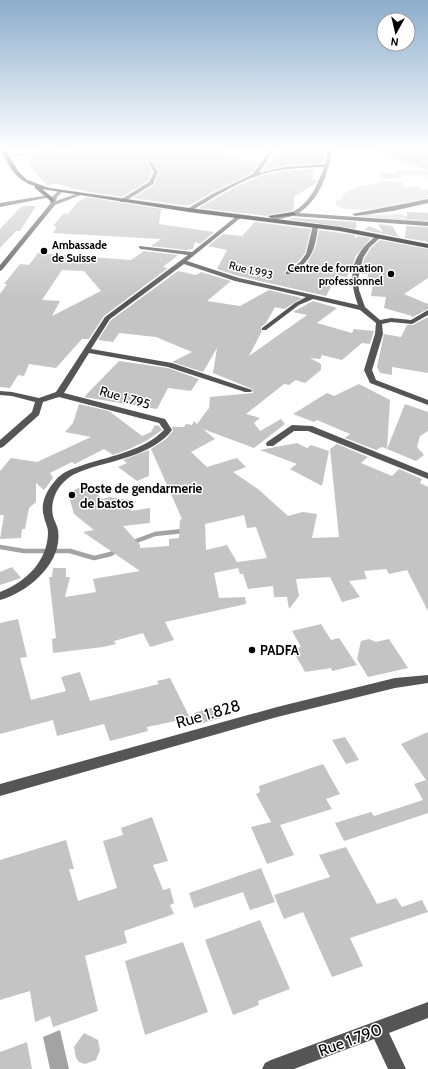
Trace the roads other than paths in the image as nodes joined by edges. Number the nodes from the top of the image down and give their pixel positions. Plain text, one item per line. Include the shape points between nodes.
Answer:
1 (51, 200) joint
2 (114, 200) edge
3 (206, 200) edge
4 (311, 200) edge
5 (122, 201) joint
6 (428, 201) edge
7 (0, 205) edge
8 (189, 210) junction
9 (295, 214) junction
10 (240, 216) junction
11 (344, 217) junction
12 (251, 218) junction
13 (273, 220) junction
14 (289, 222) junction
15 (428, 224) edge
16 (315, 226) junction
17 (379, 236) junction
18 (428, 246) edge
19 (141, 247) dead end
20 (193, 254) junction
21 (183, 262) junction
22 (0, 269) edge
23 (288, 273) dead end
24 (312, 296) junction
25 (362, 308) junction
26 (428, 312) edge
27 (379, 322) junction
28 (264, 329) dead end
29 (86, 350) junction
30 (248, 390) dead end
31 (0, 393) edge
32 (59, 394) junction
33 (39, 401) junction
34 (428, 403) edge
35 (270, 444) dead end
36 (0, 445) edge
37 (428, 476) edge
38 (0, 596) edge
39 (428, 679) edge
40 (0, 790) edge
41 (428, 1010) edge
42 (378, 1030) junction
43 (271, 1069) edge
44 (397, 1069) edge

1 - 7 street
1 - 22 street
2 - 5 main road
3 - 8 street
4 - 9 street
5 - 8 main road
6 - 11 street
8 - 10 main road
9 - 11 street
9 - 12 main road
9 - 13 street
9 - 14 street
10 - 12 main road
10 - 20 street
11 - 15 street
12 - 13 main road
13 - 14 main road
14 - 16 main road
16 - 17 main road
16 - 23 street via 309,257
17 - 18 main road
17 - 25 street via 367,245 357,265 355,287
19 - 20 street
20 - 21 street
21 - 24 street, Rue 1.993 via 237,280
21 - 29 street via 107,318
24 - 25 street, Rue 1.993
24 - 28 street
25 - 27 street, Rue 1.993
26 - 27 street via 412,322
27 - 34 street via 379,334 368,370 373,380
29 - 30 street via 169,365
29 - 32 street
31 - 33 street
32 - 33 street
32 - 38 street, Rue 1.795 via 162,421 168,430 165,435 142,448 72,471 61,478 52,490 46,510 54,532 46,563 33,579
33 - 36 street via 36,413
35 - 37 street via 292,428 309,428
39 - 40 street, Rue 1.828 via 395,683 277,712
41 - 42 street, Rue 1.790
42 - 43 street, Rue 1.790
42 - 44 street

